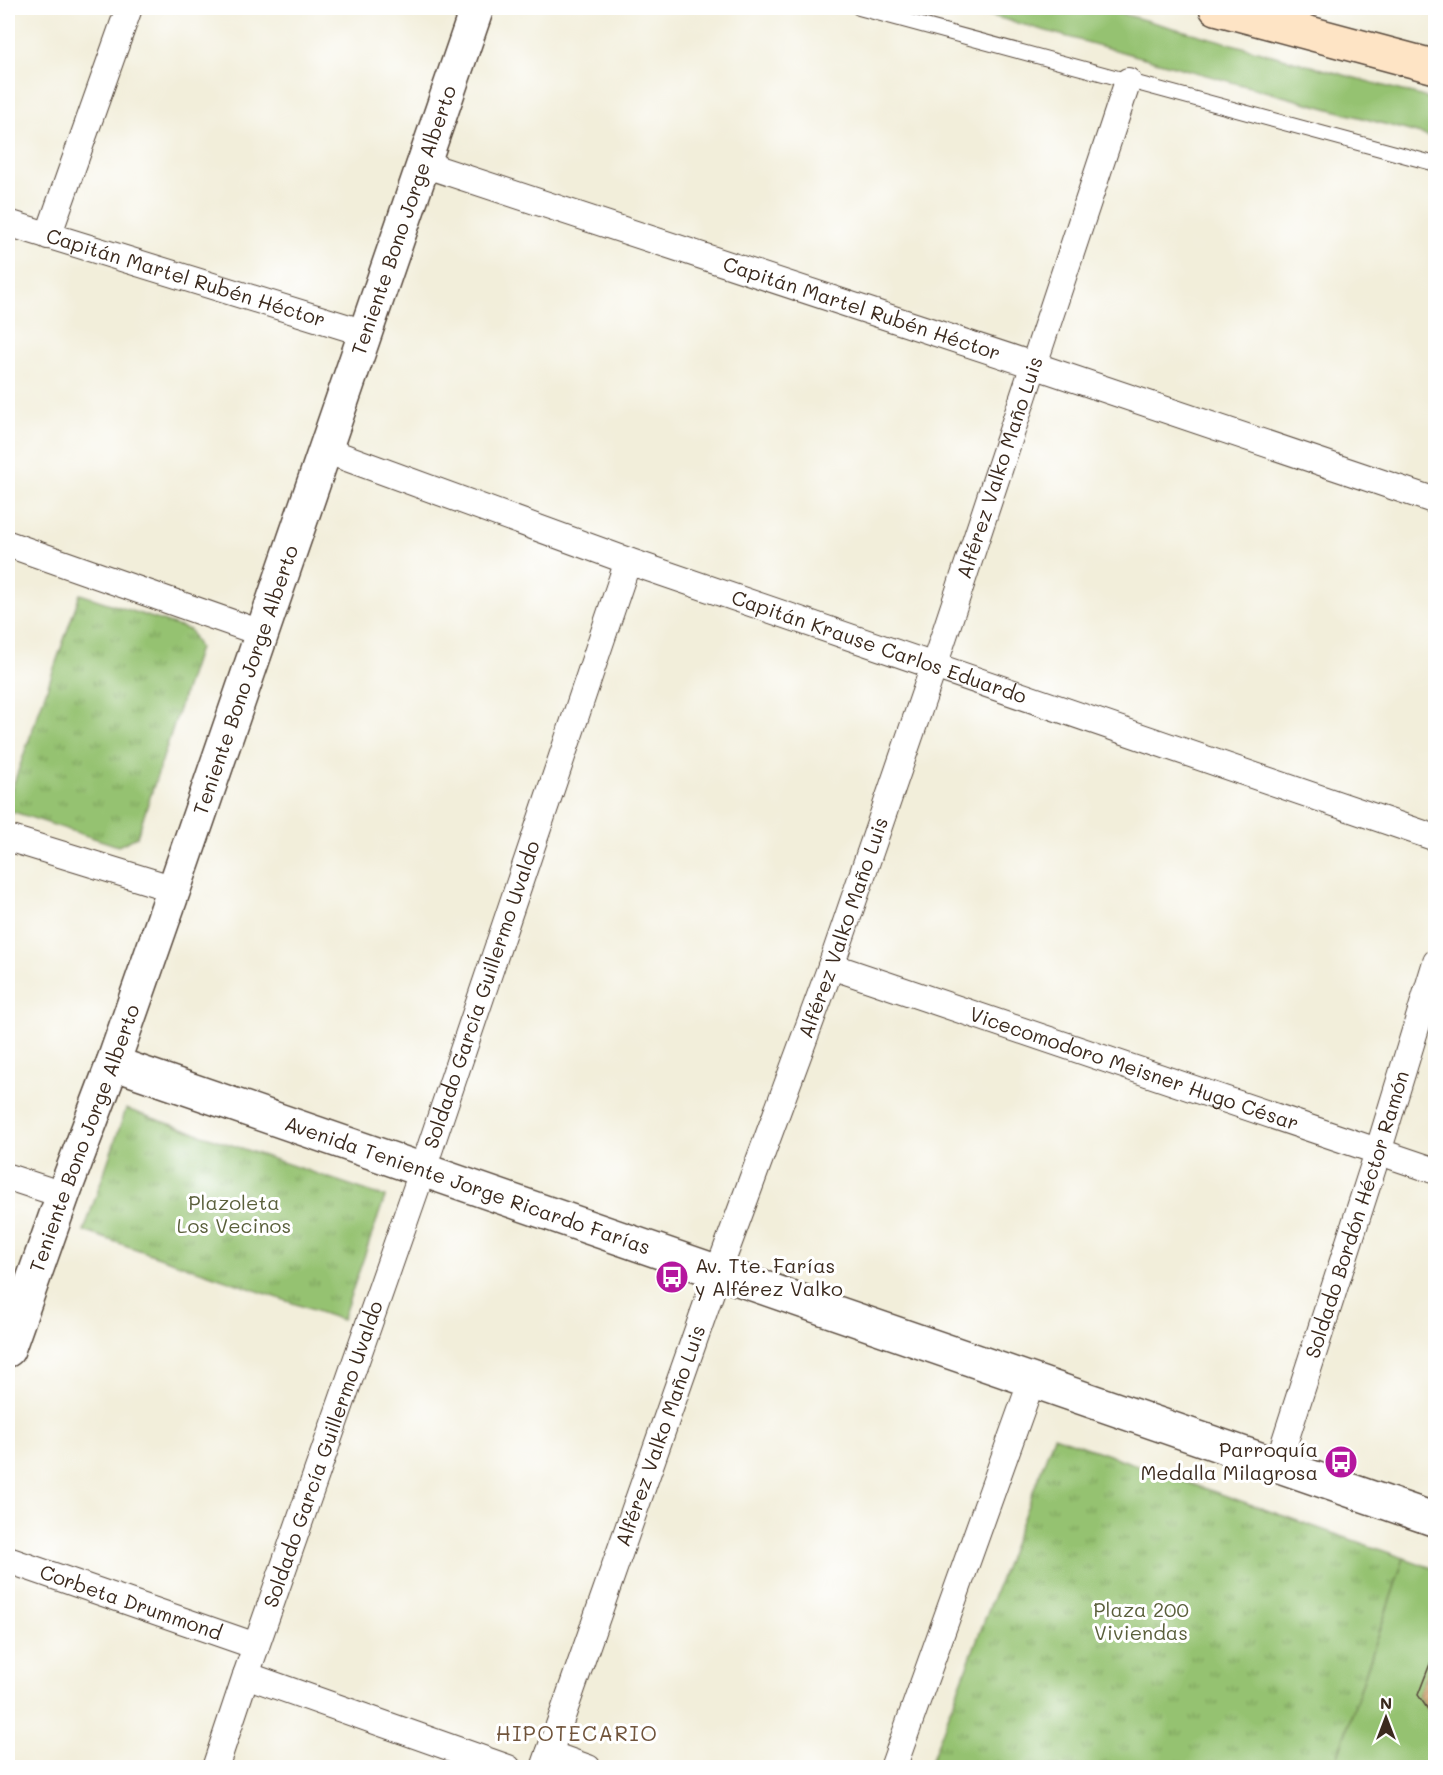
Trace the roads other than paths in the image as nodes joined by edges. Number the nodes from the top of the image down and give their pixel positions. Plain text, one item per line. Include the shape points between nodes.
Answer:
1 (129, 8) edge
2 (477, 8) edge
3 (859, 8) edge
4 (1216, 8) edge
5 (1436, 68) edge
6 (1128, 81) junction
7 (423, 164) junction
8 (1436, 164) edge
9 (8, 223) edge
10 (48, 236) junction
11 (365, 333) junction
12 (1033, 365) junction
13 (325, 450) junction
14 (1436, 501) edge
15 (8, 544) edge
16 (628, 561) junction
17 (261, 633) junction
18 (934, 666) junction
19 (8, 838) edge
20 (1436, 838) edge
21 (174, 889) junction
22 (1436, 962) edge
23 (831, 966) junction
24 (113, 1063) junction
25 (1378, 1152) junction
26 (423, 1169) junction
27 (1436, 1171) edge
28 (8, 1177) edge
29 (63, 1196) junction
30 (718, 1272) junction
31 (8, 1350) edge
32 (1032, 1380) junction
33 (1277, 1466) junction
34 (1436, 1520) edge
35 (8, 1560) edge
36 (256, 1647) junction
37 (246, 1675) junction
38 (546, 1761) edge
39 (215, 1767) edge
40 (508, 1767) edge
41 (588, 1767) edge
42 (893, 1767) edge

1 - 10 street
2 - 7 street, Teniente Bono Jorge Alberto
3 - 6 lane
4 - 5 main road
6 - 8 lane
6 - 12 street, Alférez Valko Maño Luis
7 - 11 street, Teniente Bono Jorge Alberto
7 - 12 street, Capitán Martel Rubén Héctor
9 - 10 street, Capitán Martel Rubén Héctor
10 - 11 street, Capitán Martel Rubén Héctor
11 - 13 street, Teniente Bono Jorge Alberto
12 - 14 street, Capitán Martel Rubén Héctor
12 - 18 street, Alférez Valko Maño Luis
13 - 16 street, Capitán Krause Carlos Eduardo
13 - 17 street, Teniente Bono Jorge Alberto
15 - 17 street
16 - 18 street, Capitán Krause Carlos Eduardo
16 - 26 street, Soldado García Guillermo Uvaldo
17 - 21 street, Teniente Bono Jorge Alberto
18 - 20 street, Capitán Krause Carlos Eduardo
18 - 23 street, Alférez Valko Maño Luis
19 - 21 street
21 - 24 street, Teniente Bono Jorge Alberto
22 - 25 street, Soldado Bordón Héctor Ramón
23 - 25 street, Vicecomodoro Meisner Hugo César
23 - 30 street, Alférez Valko Maño Luis
24 - 26 street, Avenida Teniente Jorge Ricardo Farías
24 - 29 street, Teniente Bono Jorge Alberto
25 - 27 street, Vicecomodoro Meisner Hugo César
25 - 33 street, Soldado Bordón Héctor Ramón
26 - 30 street, Avenida Teniente Jorge Ricardo Farías
26 - 36 street, Soldado García Guillermo Uvaldo
28 - 29 street
29 - 31 street, Teniente Bono Jorge Alberto
30 - 32 street, Avenida Teniente Jorge Ricardo Farías
30 - 38 street, Alférez Valko Maño Luis
32 - 33 street, Avenida Teniente Jorge Ricardo Farías
32 - 42 street
33 - 34 street, Avenida Teniente Jorge Ricardo Farías
35 - 36 street, Corbeta Drummond
36 - 37 street, Soldado García Guillermo Uvaldo
37 - 39 street, Soldado García Guillermo Uvaldo
37 - 40 street
38 - 41 street

